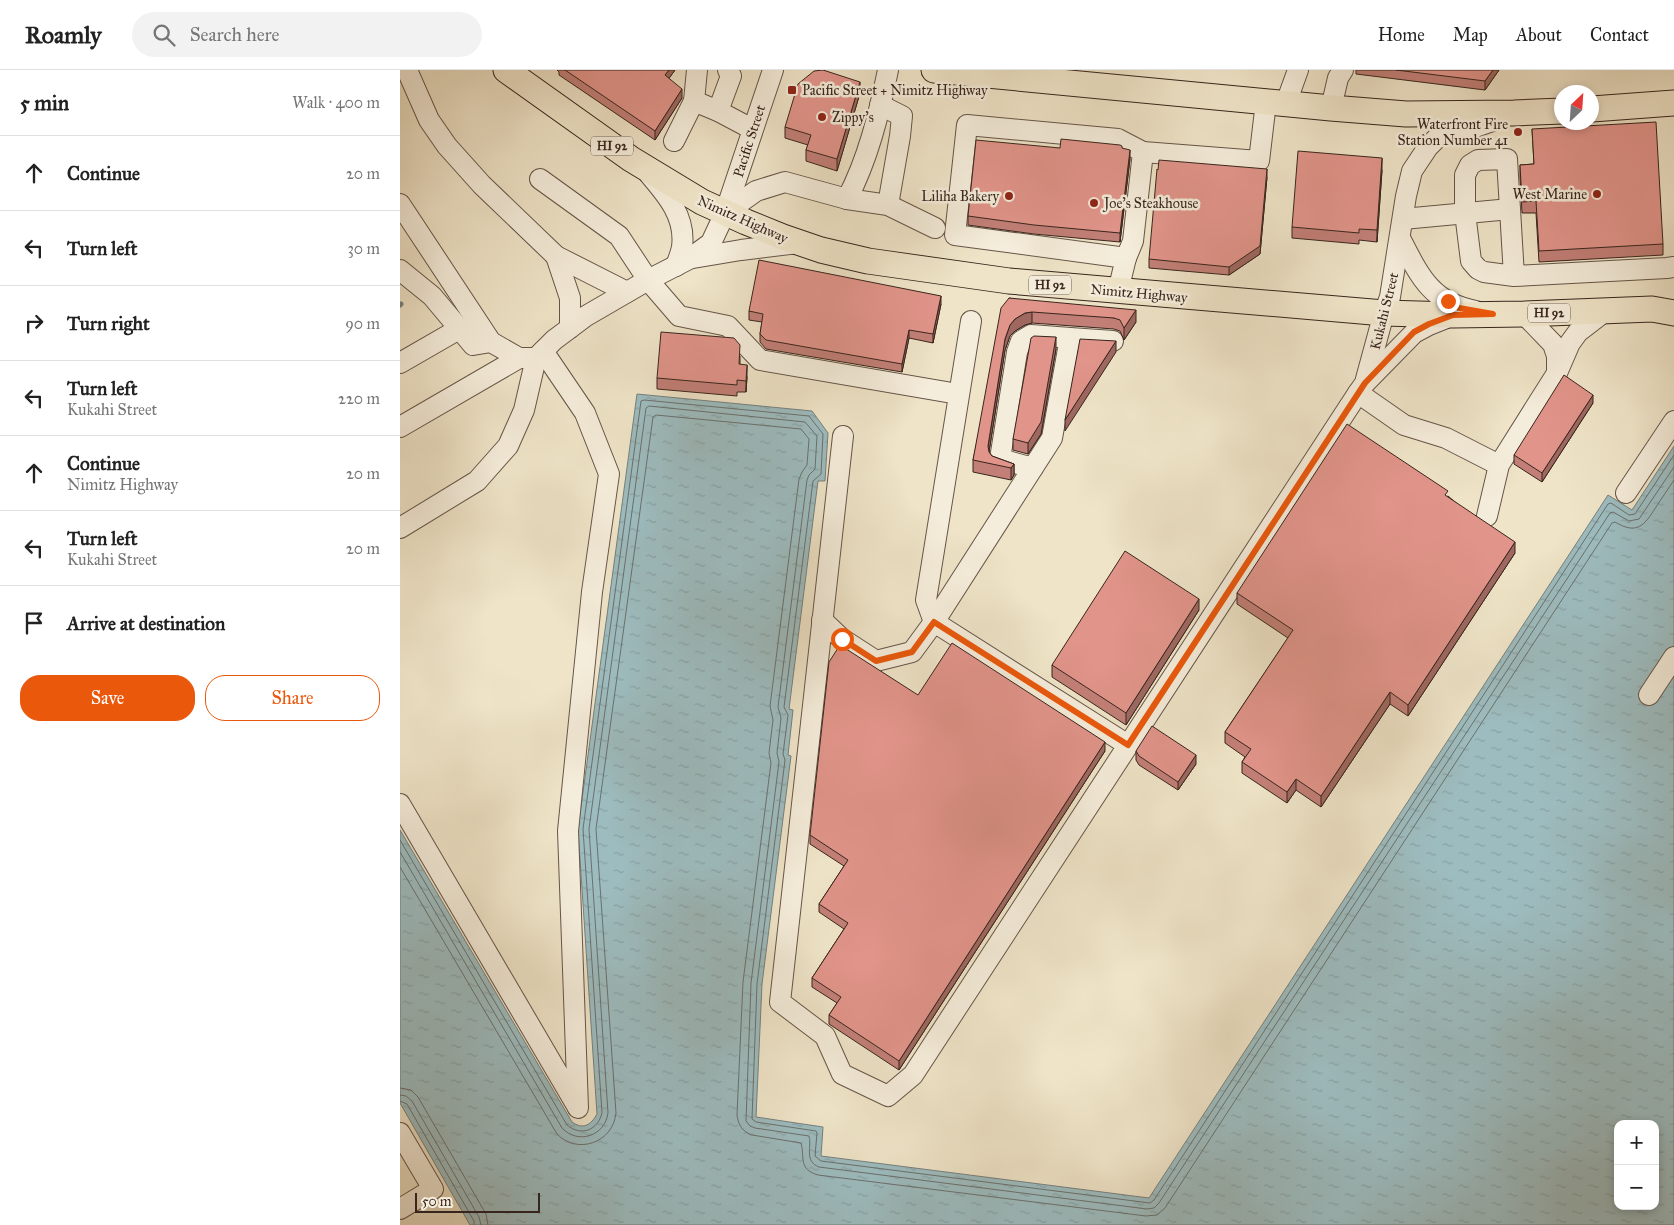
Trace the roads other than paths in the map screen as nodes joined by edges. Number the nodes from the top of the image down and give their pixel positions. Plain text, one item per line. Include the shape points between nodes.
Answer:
1 (407, 70) edge
2 (506, 70) edge
3 (697, 70) edge
4 (728, 70) edge
5 (773, 70) edge
6 (888, 70) edge
7 (934, 70) edge
8 (1298, 70) edge
9 (1343, 70) edge
10 (1058, 76) edge
11 (694, 100) junction
12 (1276, 102) junction
13 (1674, 103) edge
14 (880, 105) junction
15 (1628, 107) junction
16 (1331, 108) junction
17 (1599, 109) edge
18 (718, 111) junction
19 (1554, 111) edge
20 (1514, 113) junction
21 (1674, 116) edge
22 (752, 129) junction
23 (674, 141) dead end
24 (1143, 152) junction
25 (641, 165) junction
26 (540, 179) dead end
27 (847, 199) junction
28 (400, 204) edge
29 (888, 205) junction
30 (1510, 208) junction
31 (725, 213) junction
32 (1465, 213) junction
33 (935, 228) dead end
34 (1402, 229) junction
35 (800, 243) junction
36 (556, 256) junction
37 (1126, 258) junction
38 (682, 262) junction
39 (1674, 266) edge
40 (400, 270) edge
41 (1514, 276) junction
42 (648, 280) junction
43 (1118, 291) junction
44 (627, 292) junction
45 (1667, 308) edge
46 (1384, 312) junction
47 (1604, 312) junction
48 (1493, 314) junction
49 (1524, 314) junction
50 (1453, 315) junction
51 (971, 321) dead end
52 (570, 328) junction
53 (459, 329) junction
54 (1070, 338) junction
55 (1113, 341) edge
56 (491, 342) junction
57 (533, 356) junction
58 (400, 363) edge
59 (1558, 373) junction
60 (1362, 388) junction
61 (958, 394) junction
62 (1674, 421) edge
63 (400, 427) edge
64 (843, 436) dead end
65 (1499, 465) junction
66 (1033, 468) junction
67 (1626, 493) dead end
68 (1488, 516) dead end
69 (400, 528) edge
70 (822, 620) junction
71 (934, 622) junction
72 (1674, 657) edge
73 (1649, 695) dead end
74 (1128, 745) junction
75 (400, 804) edge
76 (400, 1133) edge
77 (400, 1209) edge

1 - 36 street via 429,120 447,146 482,185
2 - 25 main road, Nimitz Highway / HI 92
3 - 11 street
4 - 18 street via 731,76
5 - 22 street, Pacific Street
6 - 14 street
7 - 10 main road
8 - 12 street
9 - 16 street
10 - 12 main road
11 - 18 street
11 - 23 street
12 - 16 main road
12 - 24 street via 1259,161
13 - 15 main road
14 - 27 street via 859,176
14 - 29 street via 902,116
15 - 17 main road
15 - 21 main road
16 - 20 main road via 1406,114
18 - 22 street
19 - 20 main road
20 - 34 street, Kukahi Street via 1472,128 1451,131 1428,147 1412,171
22 - 31 street, Pacific Street
24 - 37 street via 1133,241
24 - 37 street via 1118,139 967,125 955,235
25 - 31 main road, Nimitz Highway / HI 92
25 - 38 street via 674,206 681,225
26 - 42 street via 619,236
27 - 29 street
27 - 31 street via 786,182 756,191
28 - 56 street
29 - 33 street
30 - 32 street
30 - 32 street via 1506,159 1478,160 1470,165 1465,175
30 - 41 street
31 - 35 main road, Nimitz Highway / HI 92
31 - 38 street, Pacific Street via 711,243
32 - 34 street
32 - 41 street via 1474,265 1484,272
34 - 46 street, Kukahi Street via 1390,297
34 - 48 street, Kukahi Street via 1420,276 1436,294 1459,308
35 - 38 street
35 - 43 main road, Nimitz Highway / HI 92 via 868,261 946,273
36 - 44 street
36 - 52 street via 570,298
37 - 43 street
38 - 42 street
39 - 41 street
40 - 53 street via 432,296
42 - 44 street
42 - 61 street via 679,316 728,326 760,360
43 - 46 main road, Nimitz Highway / HI 92
44 - 52 street
45 - 47 main road, Nimitz Highway / HI 92
46 - 50 main road, Nimitz Highway / HI 92
46 - 60 street, Kukahi Street
47 - 49 main road, Nimitz Highway / HI 92
47 - 59 street via 1578,332
48 - 49 main road, Nimitz Highway / HI 92
48 - 50 main road, Nimitz Highway / HI 92
49 - 59 street via 1553,344
50 - 60 street, Kukahi Street via 1414,332
51 - 61 street
52 - 57 street
53 - 56 street via 472,344
53 - 58 street
54 - 55 street
54 - 66 street via 1052,438
54 - 66 street via 1031,335 1021,341 1017,352 1000,459
56 - 57 street
57 - 63 street
57 - 69 street via 524,410 508,446 477,481
57 - 75 street via 585,413 609,474 592,592 568,830 578,1108
59 - 65 street
60 - 65 street via 1404,425 1446,438
60 - 74 street, Kukahi Street
61 - 71 street via 926,600
62 - 67 street
64 - 70 street
65 - 68 street
66 - 71 street
70 - 71 street via 842,639 876,661 912,652
70 - 74 street, Kukahi Street via 780,1002 825,1036 842,1074 888,1096 912,1075
71 - 74 street
72 - 73 street
76 - 77 street via 433,1189

